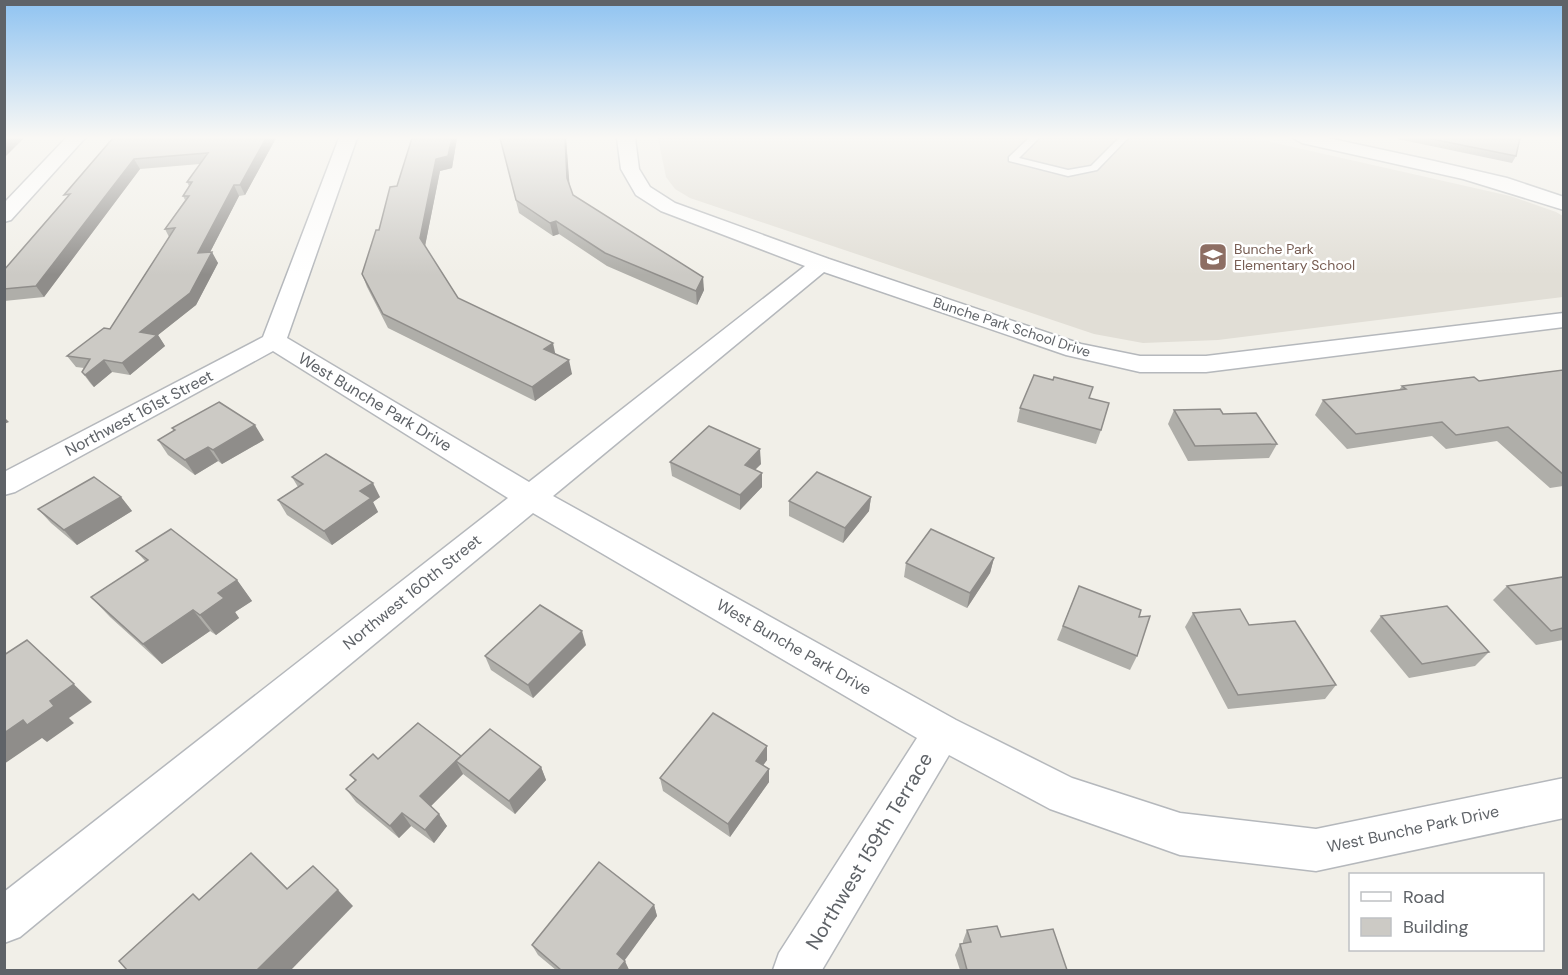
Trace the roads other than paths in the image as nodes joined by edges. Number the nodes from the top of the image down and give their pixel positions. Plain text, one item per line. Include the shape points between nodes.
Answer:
1 (34, 184) edge
2 (331, 184) edge
3 (638, 184) edge
4 (1500, 184) edge
5 (1563, 204) edge
6 (4, 216) edge
7 (821, 264) junction
8 (1563, 320) edge
9 (274, 341) junction
10 (4, 485) edge
11 (531, 497) junction
12 (942, 732) junction
13 (1563, 798) edge
14 (4, 921) edge
15 (796, 970) edge

1 - 6 street
2 - 9 street
3 - 7 street, Bunche Park School Drive via 643,191 668,207
4 - 5 street
7 - 8 street, Bunche Park School Drive via 1075,350 1140,364 1206,364
7 - 11 street, Northwest 160th Street
9 - 10 street, Northwest 161st Street
9 - 11 street, West Bunche Park Drive
11 - 12 street, West Bunche Park Drive
11 - 14 street, Northwest 160th Street
12 - 13 street, West Bunche Park Drive via 1064,795 1180,834 1316,850
12 - 15 street, Northwest 159th Terrace

